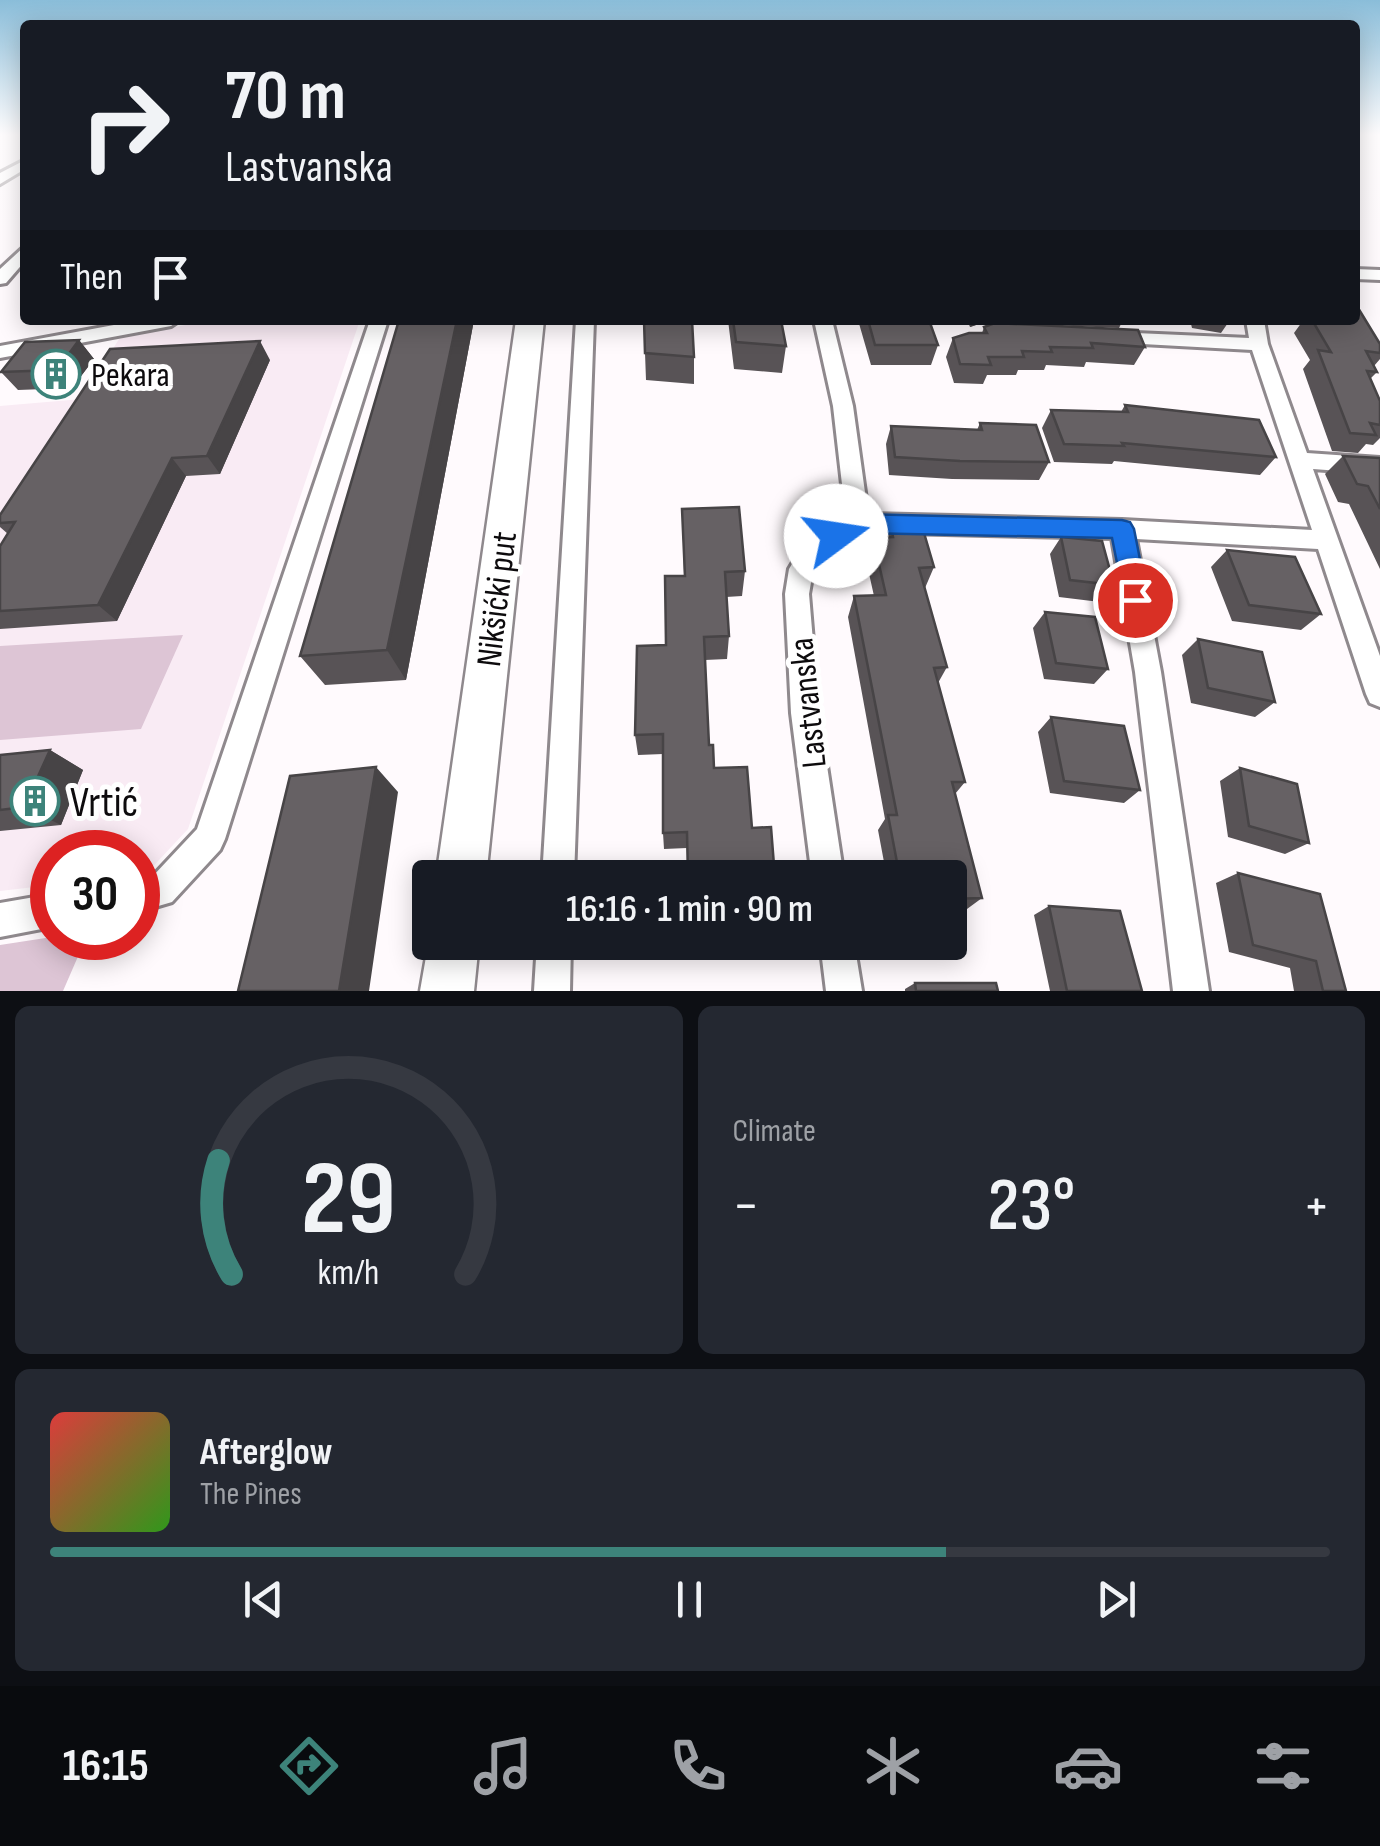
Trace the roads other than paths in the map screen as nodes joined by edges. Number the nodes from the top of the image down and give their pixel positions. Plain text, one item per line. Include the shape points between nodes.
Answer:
1 (20, 257) edge
2 (0, 279) edge
3 (144, 325) edge
4 (377, 325) edge
5 (529, 325) edge
6 (585, 325) edge
7 (824, 325) edge
8 (1256, 325) edge
9 (1083, 336) edge
10 (1259, 344) junction
11 (0, 352) edge
12 (1298, 460) junction
13 (1380, 466) edge
14 (858, 523) junction
15 (1122, 529) junction
16 (1325, 540) junction
17 (1380, 694) edge
18 (463, 860) edge
19 (559, 860) edge
20 (826, 860) edge
21 (160, 891) edge
22 (30, 915) edge
23 (0, 920) edge
24 (451, 960) edge
25 (553, 960) edge
26 (840, 960) edge
27 (447, 991) edge
28 (552, 991) edge
29 (844, 991) edge
30 (1191, 991) edge

1 - 2 street
3 - 11 street
4 - 21 street via 209,839
5 - 18 main road, Nikšićki put
6 - 19 street, Nikšićki put
7 - 14 street
8 - 10 street
9 - 10 street
10 - 12 street
12 - 13 street
12 - 16 street
14 - 15 street
14 - 20 street, Lastvanska via 814,548 800,569 797,594
15 - 16 street
15 - 30 street
16 - 17 street
22 - 23 street
24 - 27 main road
25 - 28 street
26 - 29 street

